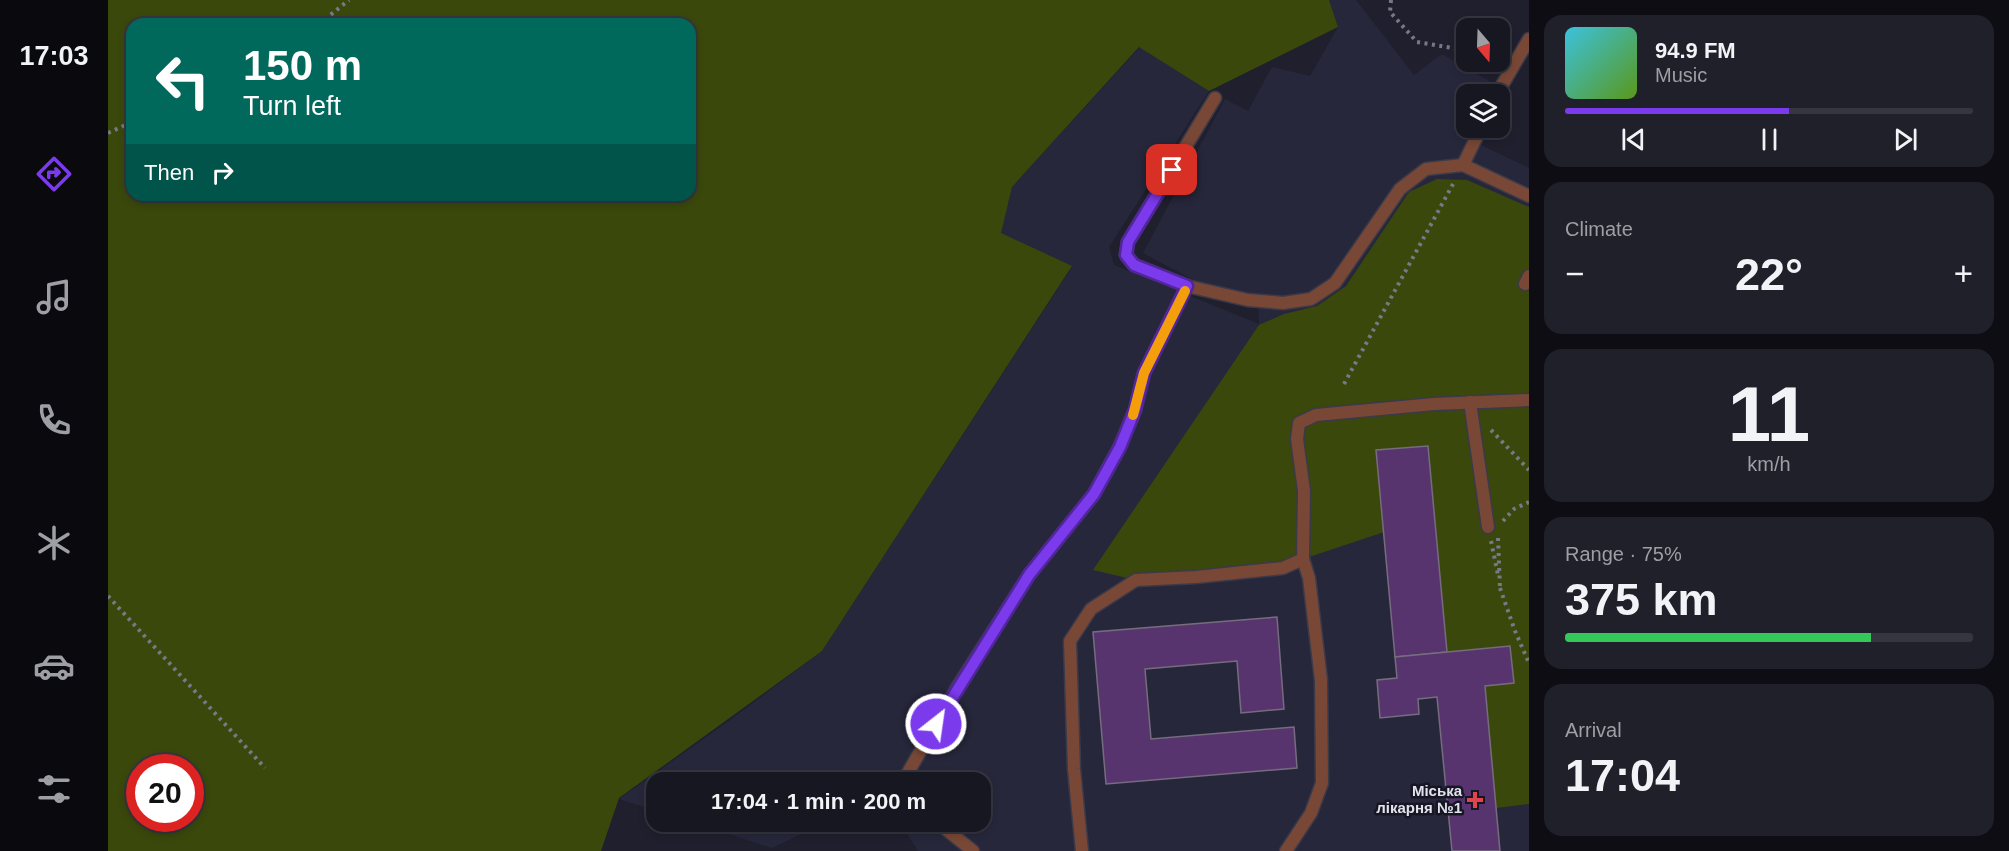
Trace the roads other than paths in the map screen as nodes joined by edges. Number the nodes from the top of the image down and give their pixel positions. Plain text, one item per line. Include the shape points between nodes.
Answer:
1 (1529, 39) edge
2 (1503, 84) edge
3 (1215, 98) dead end
4 (1476, 138) edge
5 (1463, 165) junction
6 (1529, 196) edge
7 (1187, 286) junction
8 (1529, 400) edge
9 (1470, 402) junction
10 (1493, 527) road end
11 (1303, 559) junction
12 (908, 772) edge
13 (949, 832) edge
14 (973, 851) edge
15 (1082, 851) edge
16 (1286, 851) edge

1 - 2 lane
3 - 7 lane via 1128,242 1126,255 1134,265
4 - 5 lane
5 - 6 lane
5 - 7 lane via 1426,169 1400,189 1335,283 1311,299 1283,303 1248,300
7 - 12 lane via 1144,373 1120,447 1094,494 1029,575
8 - 9 lane
9 - 10 lane
9 - 11 lane via 1316,414 1299,423
11 - 15 lane via 1283,568 1136,580 1091,609 1070,641 1074,769
11 - 16 lane via 1309,578 1321,680 1322,783 1311,813
13 - 14 lane

